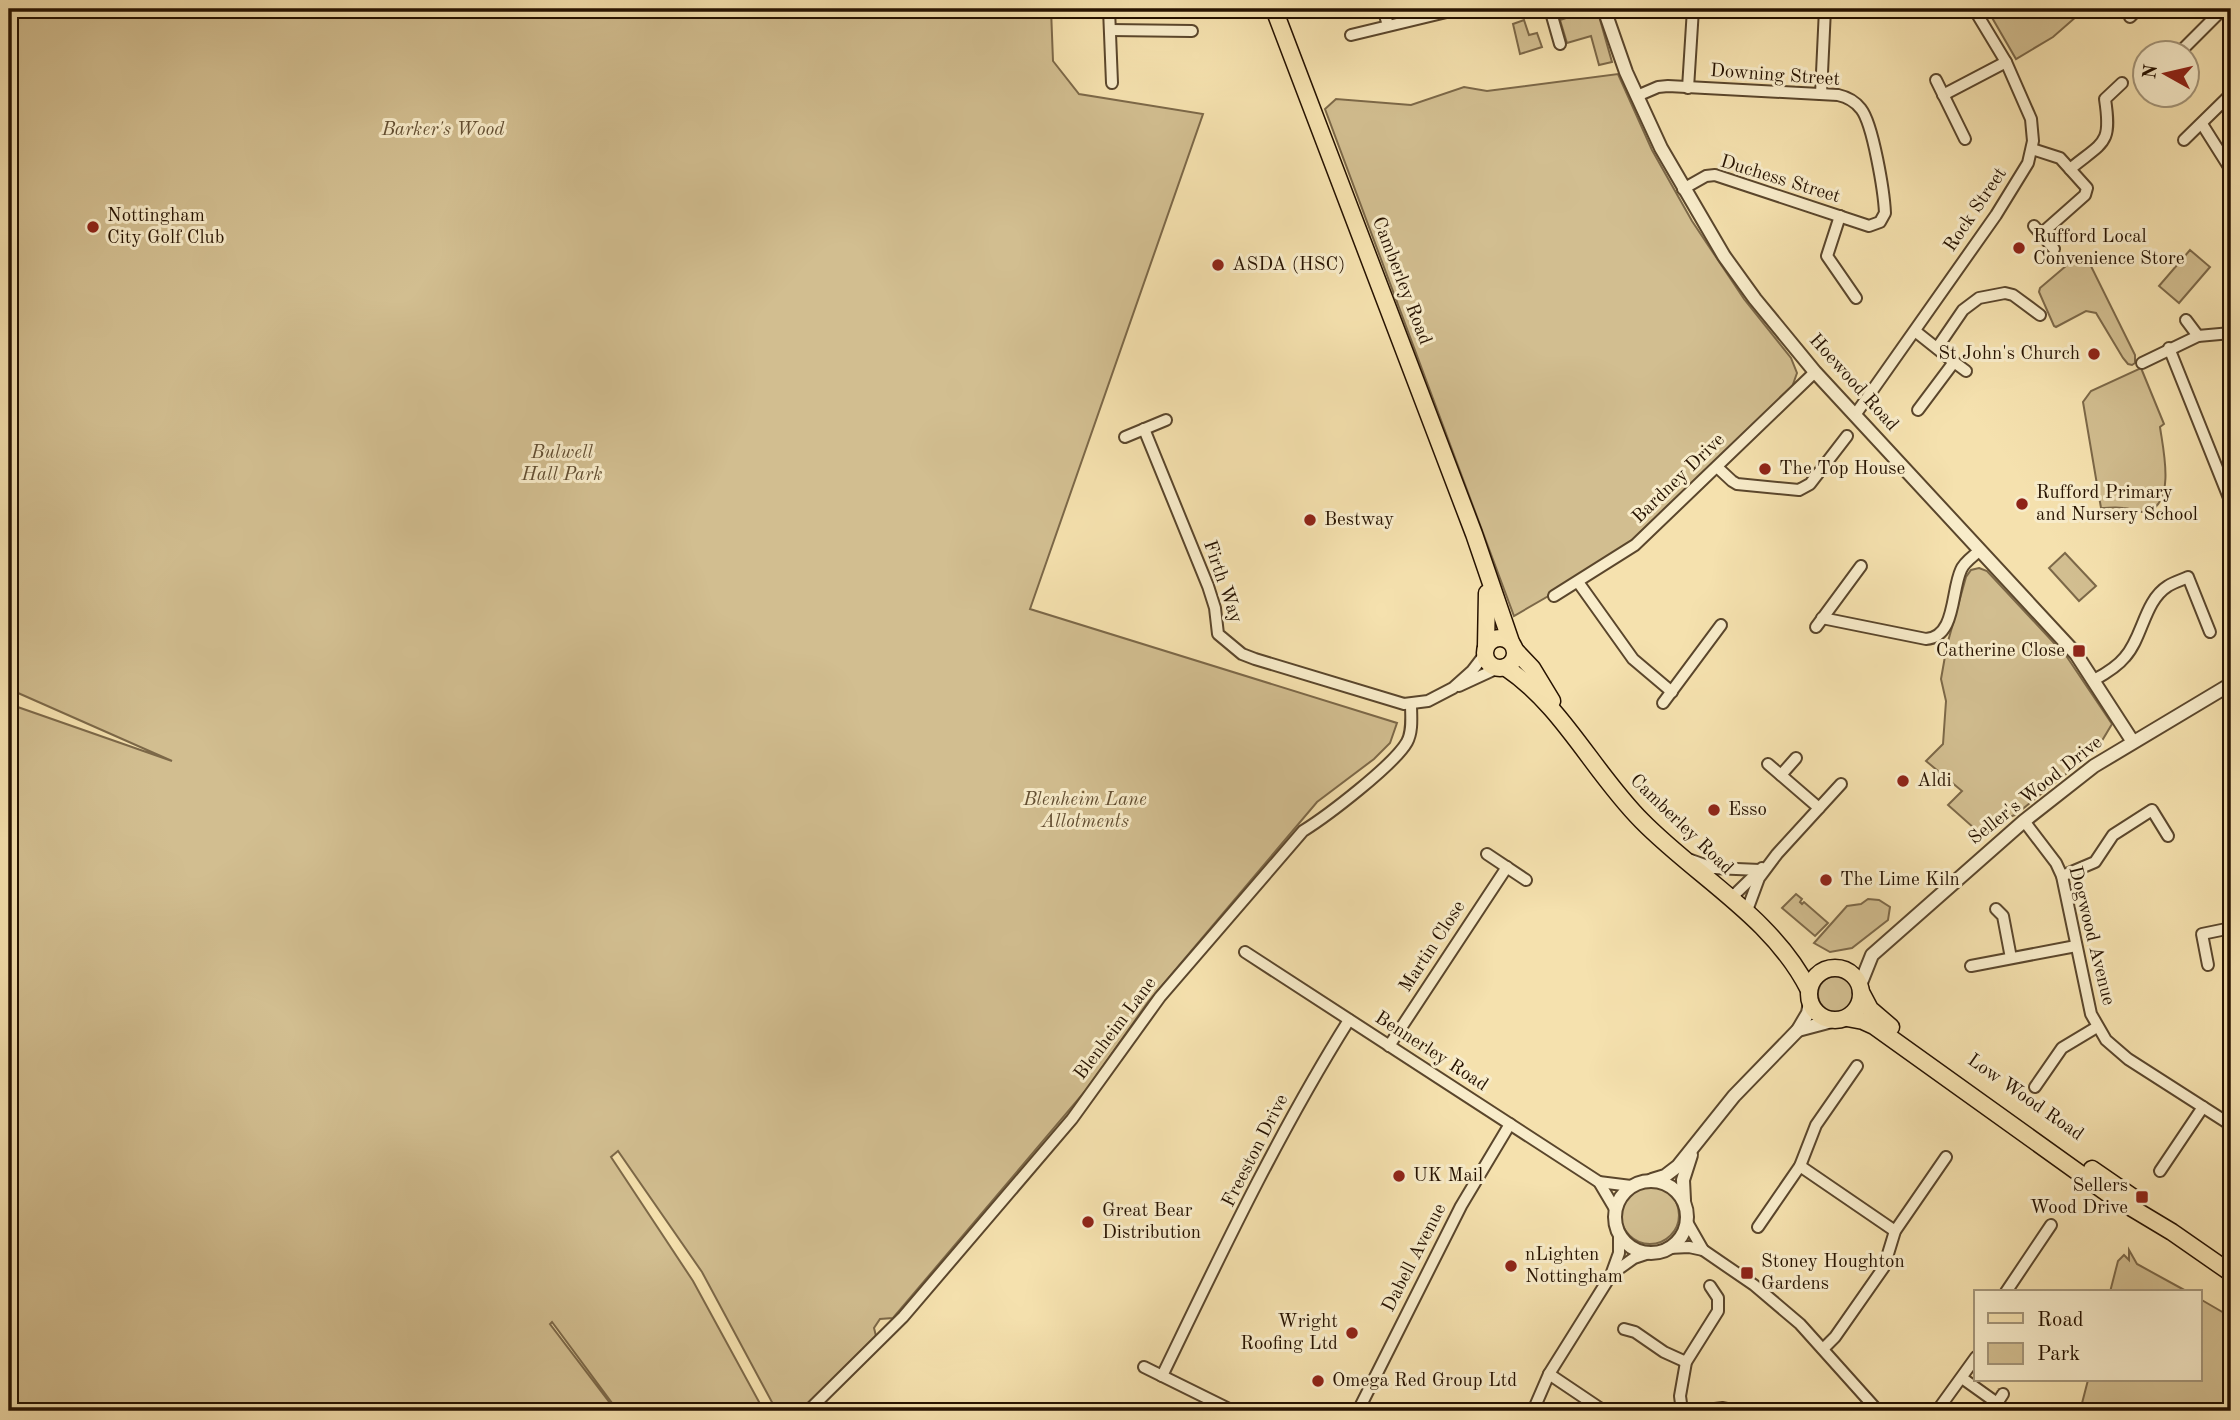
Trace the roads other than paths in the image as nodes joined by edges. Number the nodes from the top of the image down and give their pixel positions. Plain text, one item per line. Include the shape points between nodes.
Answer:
1 (1109, 9) edge
2 (1274, 9) edge
3 (1382, 9) edge
4 (1459, 9) edge
5 (1550, 9) edge
6 (1604, 9) edge
7 (1693, 9) edge
8 (1974, 9) edge
9 (2138, 9) edge
10 (2223, 9) edge
11 (1821, 13) edge
12 (2130, 17) dead end
13 (2231, 18) edge
14 (1388, 25) junction
15 (1110, 30) junction
16 (1192, 31) dead end
17 (1351, 36) dead end
18 (1544, 38) dead end
19 (2194, 38) edge
20 (2006, 62) junction
21 (1099, 70) dead end
22 (1111, 70) junction
23 (1936, 80) dead end
24 (1112, 83) dead end
25 (2122, 83) dead end
26 (1688, 88) junction
27 (1821, 94) junction
28 (2231, 94) edge
29 (1943, 95) junction
30 (1637, 96) junction
31 (2202, 124) junction
32 (1965, 139) dead end
33 (2184, 140) dead end
34 (2032, 149) junction
35 (2070, 169) junction
36 (2231, 170) edge
37 (1684, 189) junction
38 (1840, 216) junction
39 (1869, 226) joint
40 (2054, 249) dead end
41 (1856, 298) dead end
42 (2040, 314) dead end
43 (2186, 320) dead end
44 (1915, 331) junction
45 (2231, 333) edge
46 (2198, 336) junction
47 (1937, 348) junction
48 (2169, 348) junction
49 (1954, 362) junction
50 (2142, 363) dead end
51 (1966, 371) dead end
52 (1815, 372) junction
53 (1918, 410) dead end
54 (1855, 415) junction
55 (1166, 420) dead end
56 (1144, 429) junction
57 (1847, 436) dead end
58 (1125, 437) dead end
59 (1826, 439) dead end
60 (1837, 448) junction
61 (1717, 467) junction
62 (2231, 503) edge
63 (1980, 550) junction
64 (1861, 566) dead end
65 (1485, 569) junction
66 (1578, 582) junction
67 (1554, 596) dead end
68 (1721, 625) dead end
69 (2210, 632) dead end
70 (1513, 646) junction
71 (1485, 651) junction
72 (1501, 668) junction
73 (2094, 680) junction
74 (2231, 684) edge
75 (1453, 688) junction
76 (1672, 692) junction
77 (1411, 704) junction
78 (1663, 704) dead end
79 (1557, 713) junction
80 (2133, 742) junction
81 (1796, 758) dead end
82 (1768, 764) dead end
83 (1781, 775) junction
84 (1841, 784) dead end
85 (1819, 808) junction
86 (2024, 821) junction
87 (2168, 835) dead end
88 (1487, 854) dead end
89 (1777, 854) junction
90 (1679, 856) junction
91 (1507, 867) junction
92 (1760, 870) junction
93 (2062, 876) junction
94 (1526, 880) dead end
95 (1730, 899) junction
96 (2003, 911) dead end
97 (1746, 913) junction
98 (2231, 928) edge
99 (2076, 946) junction
100 (1245, 952) dead end
101 (1790, 956) junction
102 (2011, 958) junction
103 (2208, 965) dead end
104 (1971, 966) dead end
105 (1830, 968) junction
106 (1860, 988) junction
107 (1809, 996) junction
108 (1840, 1019) junction
109 (1349, 1020) junction
110 (2097, 1027) junction
111 (1798, 1030) junction
112 (1389, 1046) junction
113 (1857, 1066) dead end
114 (2035, 1087) dead end
115 (2203, 1107) junction
116 (1510, 1124) junction
117 (2231, 1125) edge
118 (1694, 1148) junction
119 (1946, 1157) dead end
120 (1800, 1166) junction
121 (2160, 1171) dead end
122 (1652, 1180) junction
123 (1599, 1182) junction
124 (1631, 1186) junction
125 (1684, 1200) junction
126 (1615, 1209) junction
127 (1687, 1222) junction
128 (2051, 1225) dead end
129 (1758, 1227) dead end
130 (1895, 1231) junction
131 (2172, 1232) junction
132 (1619, 1234) junction
133 (1669, 1248) junction
134 (1703, 1250) junction
135 (1649, 1253) junction
136 (2231, 1273) edge
137 (1611, 1275) junction
138 (1710, 1286) dead end
139 (2007, 1290) edge
140 (1731, 1295) dead end
141 (1718, 1298) junction
142 (1633, 1328) dead end
143 (1824, 1348) junction
144 (1974, 1360) edge
145 (1686, 1362) junction
146 (1143, 1367) dead end
147 (1549, 1374) junction
148 (1162, 1376) junction
149 (1962, 1378) junction
150 (1998, 1403) edge
151 (808, 1411) edge
152 (1233, 1411) edge
153 (1358, 1411) edge
154 (1533, 1411) edge
155 (1604, 1411) edge
156 (1682, 1411) edge
157 (1698, 1411) edge
158 (1738, 1411) edge
159 (1878, 1411) edge
160 (1937, 1411) edge

1 - 15 street
2 - 65 main road, Camberley Road
3 - 14 street
4 - 14 street
5 - 18 street via 1559,39
6 - 30 street, Hoewood Road
7 - 26 street
8 - 20 street, Rock Street
9 - 12 street
10 - 13 street
10 - 19 street
11 - 27 street
14 - 17 street
15 - 16 street via 1174,36
15 - 22 street
20 - 29 street
20 - 34 street, Rock Street via 2031,119
21 - 22 street
22 - 24 street
23 - 29 street
25 - 35 street via 2105,99 2107,136
26 - 27 street, Downing Street
26 - 30 street, Downing Street via 1658,87
27 - 39 street, Downing Street via 1852,100 1869,124 1885,213 1880,222
28 - 31 street
29 - 32 street
30 - 37 street, Hoewood Road
31 - 33 street
31 - 36 street
34 - 35 street via 2060,158
34 - 44 street, Rock Street via 2022,175
35 - 40 street via 2087,188 2085,195 2037,230
37 - 38 street, Duchess Street via 1715,175
37 - 52 street, Hoewood Road via 1724,256
38 - 39 street, Duchess Street
38 - 41 street via 1827,256
42 - 47 street via 2014,295 1979,298 1963,310
43 - 46 street
44 - 47 street
44 - 54 street, Rock Street
45 - 46 street
46 - 48 street
47 - 49 street
48 - 50 street
48 - 62 street
49 - 51 street
49 - 53 street via 1921,397
52 - 54 street, Hoewood Road
52 - 61 street, Bardney Drive
54 - 63 street, Hoewood Road
55 - 56 street
56 - 58 street
56 - 77 street, Firth Way via 1208,586 1218,634 1255,659
57 - 60 street
59 - 60 street
60 - 61 street via 1810,484 1799,490 1737,484
61 - 66 street, Bardney Drive via 1635,545
63 - 64 street via 1960,571 1945,628 1939,636 1926,639 1819,622
63 - 73 street, Hoewood Road via 2076,654
65 - 70 main road, Camberley Road
65 - 71 main road, Camberley Road
66 - 67 street, Bardney Drive
66 - 76 street via 1633,659
68 - 76 street
69 - 73 street via 2188,577 2158,596 2126,657
70 - 71 main road via 1504,638 1495,638
70 - 72 main road via 1513,661
70 - 79 main road, Camberley Road via 1550,695
71 - 72 main road via 1490,665
71 - 75 street
72 - 75 street
72 - 79 main road, Camberley Road via 1527,684
73 - 80 street, Hoewood Road
74 - 80 street, Seller's Wood Drive
75 - 77 street
76 - 78 street
77 - 151 street, Blenheim Lane via 1409,735 1403,747 1303,831 1160,997 1064,1129 903,1317
79 - 90 main road, Camberley Road via 1614,791
80 - 86 street, Seller's Wood Drive
81 - 83 street
82 - 83 street
83 - 85 street
84 - 85 street
85 - 89 street
86 - 93 street, Dogwood Avenue
86 - 106 street, Seller's Wood Drive via 1872,955
87 - 93 street via 2152,810 2113,835 2095,862
88 - 91 street
89 - 92 street
89 - 97 street via 1759,877
90 - 92 street via 1713,868
90 - 95 main road, Camberley Road
91 - 94 street
91 - 112 street, Martin Close
92 - 95 street
93 - 99 street, Dogwood Avenue
95 - 97 main road, Camberley Road
96 - 102 street
97 - 101 main road, Camberley Road
98 - 103 street via 2202,934
99 - 102 street
99 - 110 street, Dogwood Avenue via 2085,996
100 - 109 street, Bennerley Road
101 - 105 main road, Camberley Road via 1813,967
101 - 107 main road, Camberley Road
102 - 104 street via 1984,959
105 - 106 main road via 1847,971
105 - 107 main road via 1816,976
106 - 108 main road via 1858,1007
106 - 131 main road, Low Wood Road via 1877,1016 2158,1216
107 - 108 main road via 1818,1015
107 - 111 street via 1808,1013
108 - 111 street
108 - 131 main road, Low Wood Road via 1863,1020 1874,1026 2108,1193
109 - 112 street, Bennerley Road
109 - 148 street, Freeston Drive via 1275,1149
110 - 114 street via 2062,1048 2038,1073
110 - 115 street, Dogwood Avenue via 2128,1059
111 - 118 street via 1734,1096
112 - 116 street, Bennerley Road
113 - 120 street via 1816,1125
115 - 117 street, Dogwood Avenue
115 - 121 street via 2163,1158
116 - 123 street, Bennerley Road
116 - 153 street, Dabell Avenue via 1461,1206
118 - 122 street via 1672,1171
118 - 125 street via 1683,1180
119 - 130 street
120 - 129 street
120 - 130 street
122 - 124 street
122 - 125 street via 1667,1184
123 - 124 street, Bennerley Road
123 - 126 street, Bennerley Road
124 - 126 street
125 - 127 street
126 - 132 street
127 - 133 street via 1682,1236
127 - 134 street
128 - 139 street
130 - 143 street via 1884,1267
131 - 136 main road, Low Wood Road
132 - 135 street via 1634,1249
132 - 137 street via 1619,1253
133 - 134 street
133 - 135 street
134 - 143 street via 1781,1306
135 - 137 street
137 - 147 street
138 - 141 street
140 - 141 street
141 - 145 street via 1718,1311
142 - 145 street
143 - 159 street
144 - 149 street
145 - 156 street
146 - 148 street
147 - 154 street
147 - 155 street
148 - 152 street
149 - 150 street
149 - 160 street
157 - 158 street

